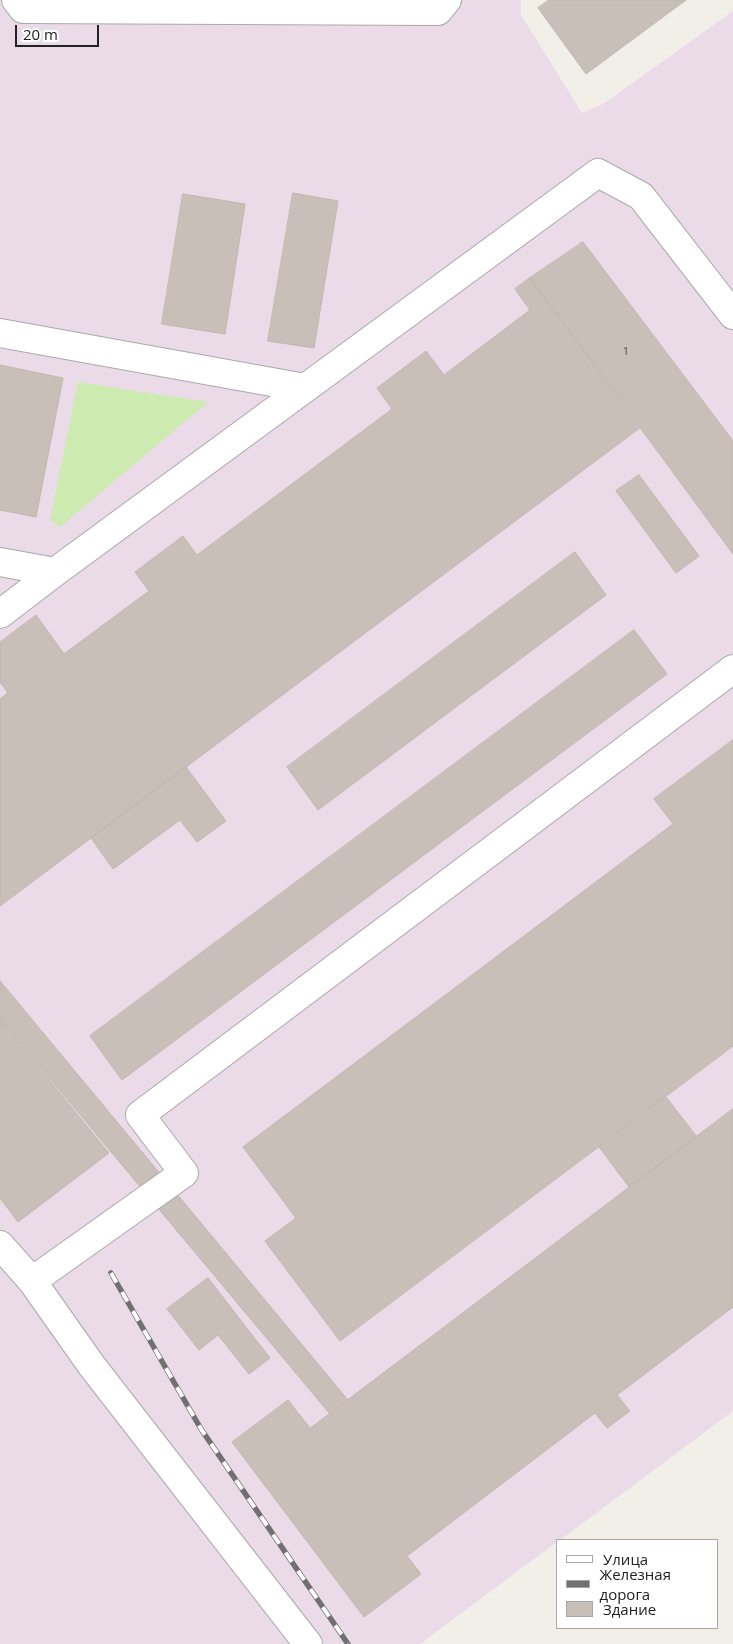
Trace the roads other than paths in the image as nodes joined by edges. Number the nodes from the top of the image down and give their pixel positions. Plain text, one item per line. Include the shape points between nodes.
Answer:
1 (16, 0) edge
2 (447, 0) edge
3 (733, 315) edge
4 (0, 333) edge
5 (305, 388) junction
6 (0, 562) edge
7 (55, 572) junction
8 (0, 614) edge
9 (733, 669) edge
10 (0, 1245) edge
11 (32, 1282) junction
12 (308, 1644) edge

1 - 2 street via 23,9 408,11 438,11
3 - 5 street via 641,196 598,173
4 - 5 street
5 - 7 street
6 - 7 street
7 - 8 street
9 - 11 street via 140,1115 184,1172
10 - 11 street
11 - 12 street via 92,1366

